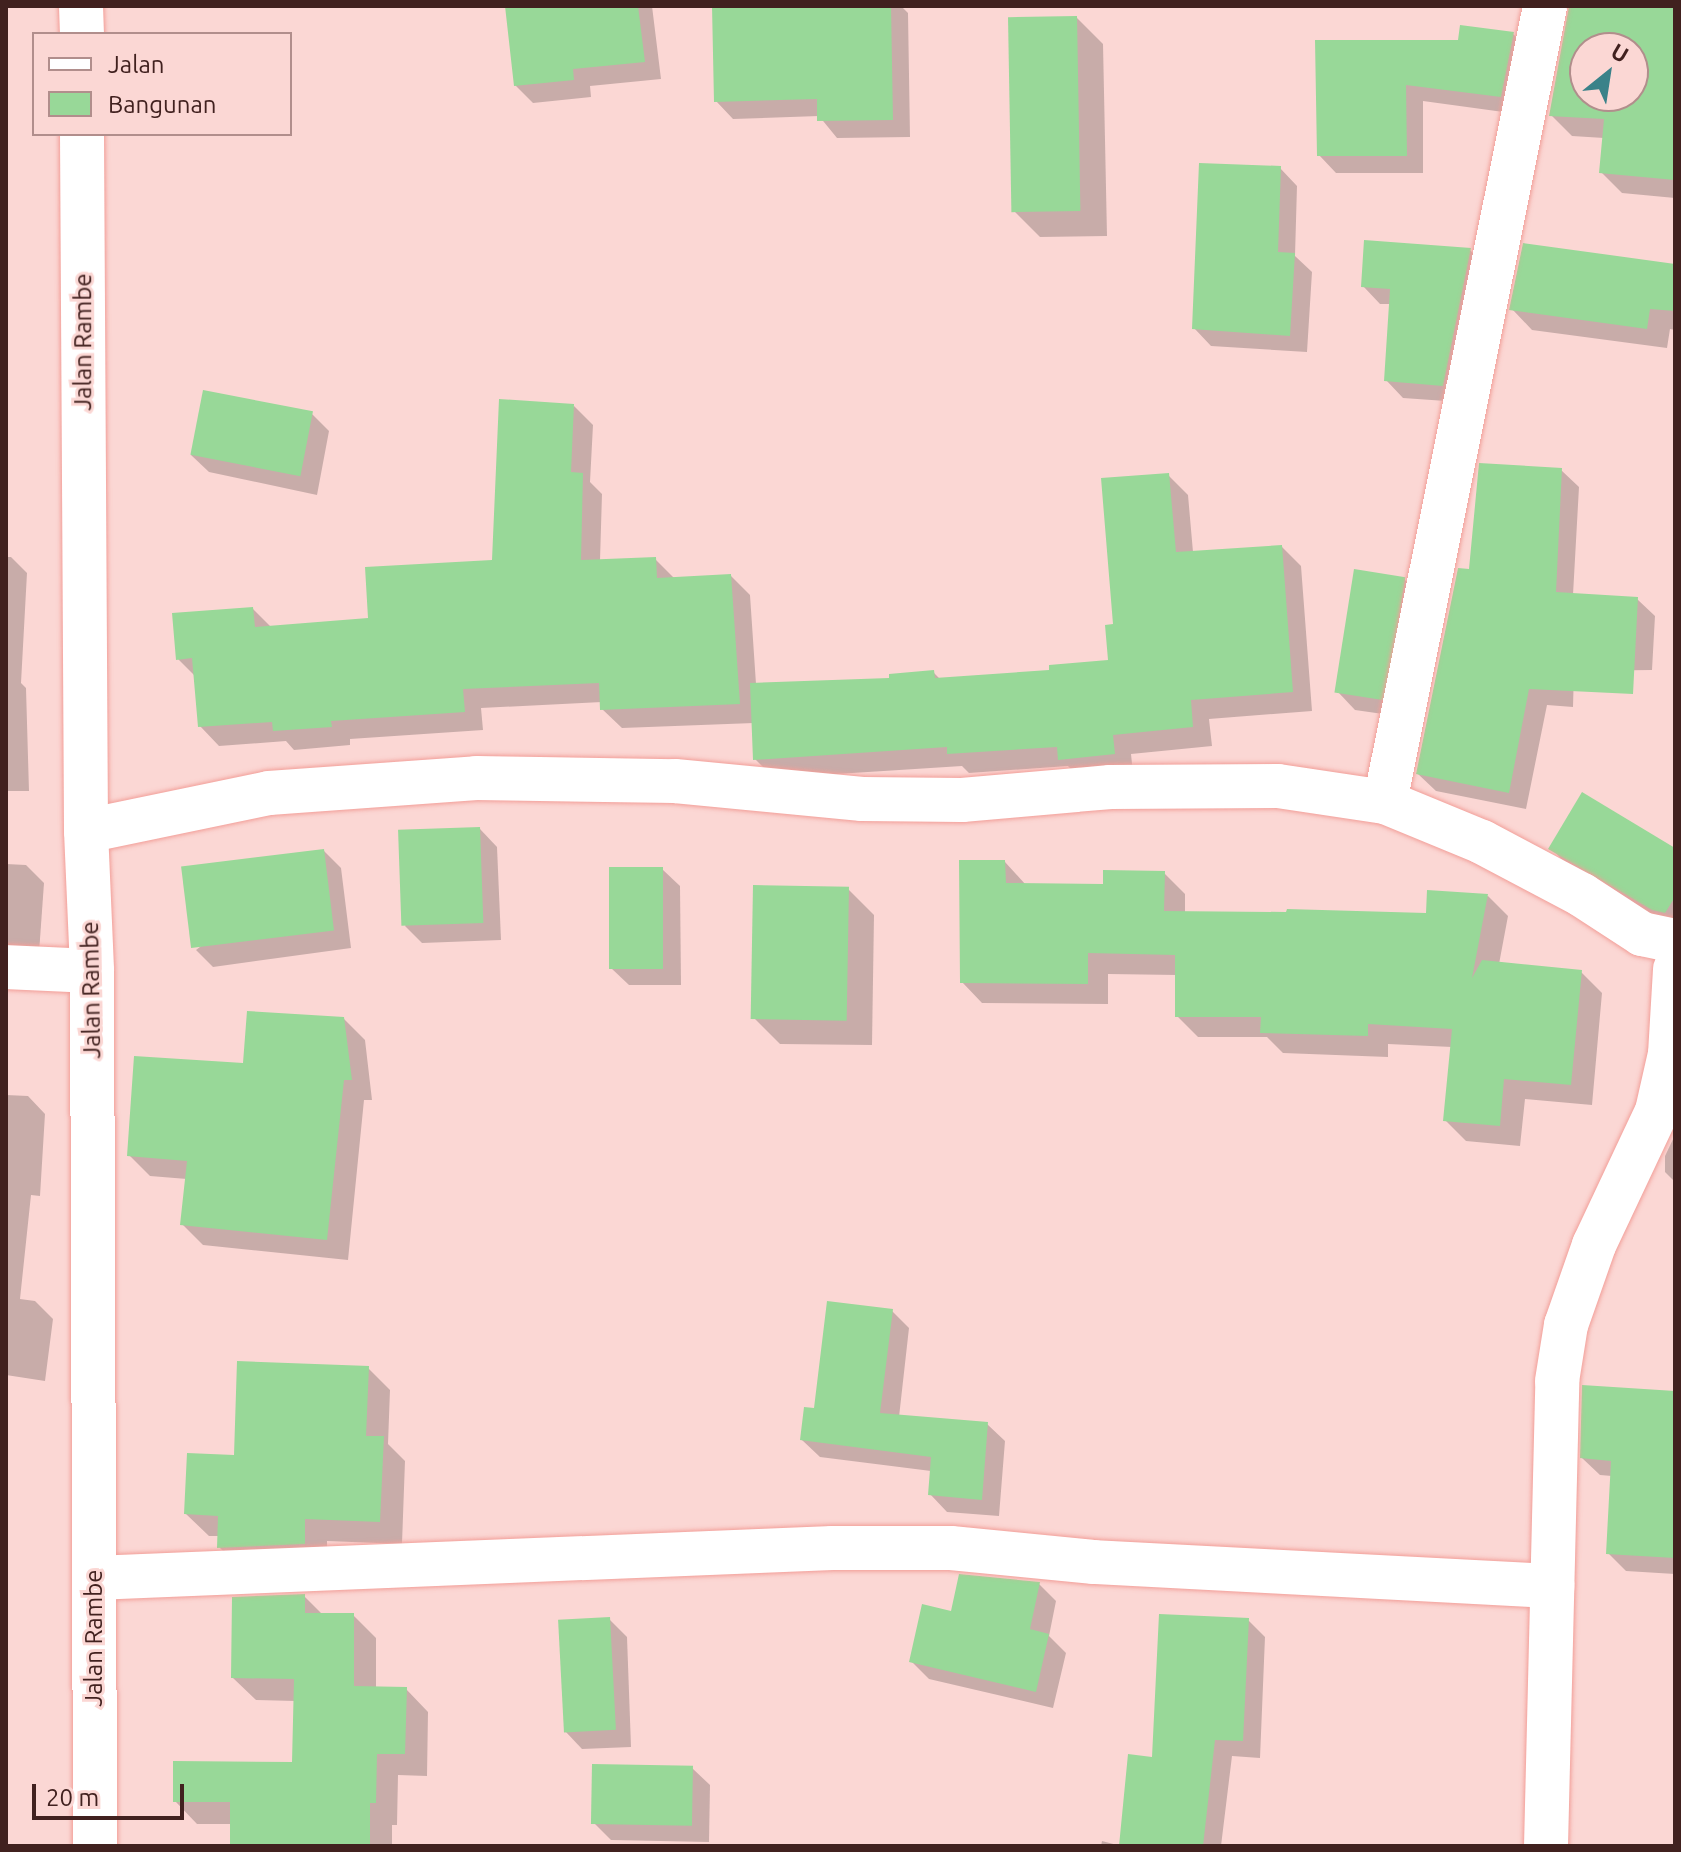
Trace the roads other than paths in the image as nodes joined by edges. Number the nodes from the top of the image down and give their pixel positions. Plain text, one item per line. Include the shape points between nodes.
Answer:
1 (81, 6) edge
2 (1545, 6) edge
3 (82, 32) edge
4 (82, 136) edge
5 (1385, 802) junction
6 (86, 831) junction
7 (1675, 941) edge
8 (6, 967) edge
9 (1675, 969) edge
10 (92, 971) junction
11 (94, 1578) junction
12 (1552, 1586) junction
13 (95, 1846) edge
14 (1546, 1846) edge

1 - 3 street
2 - 5 street
4 - 6 street, Jalan Rambe
5 - 6 street via 1278,786 1110,787 962,800 876,800 675,781 476,778 269,793
5 - 7 street via 1482,842 1642,934
6 - 10 street, Jalan Rambe
8 - 10 street
9 - 12 street via 1670,1054 1657,1111 1594,1245 1566,1325 1557,1381
10 - 11 street, Jalan Rambe
11 - 12 street via 832,1548 951,1548 1094,1562
11 - 13 street, Jalan Rambe
12 - 14 street

